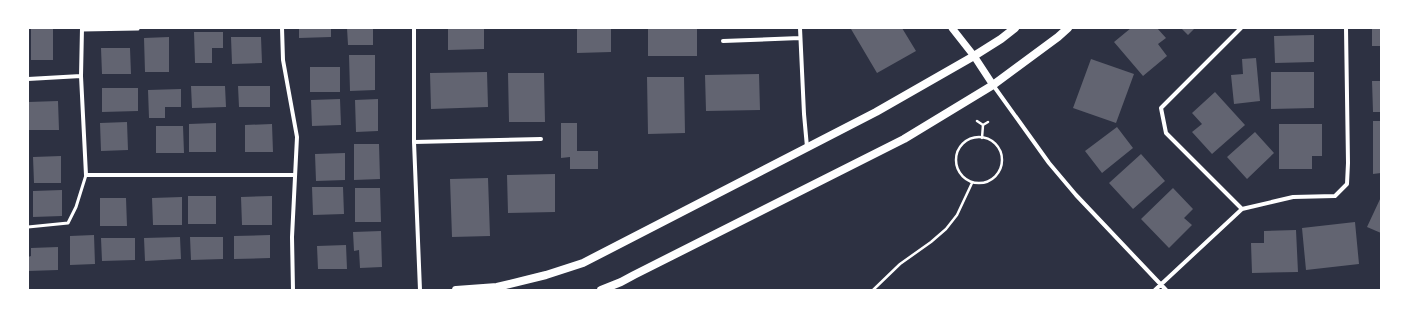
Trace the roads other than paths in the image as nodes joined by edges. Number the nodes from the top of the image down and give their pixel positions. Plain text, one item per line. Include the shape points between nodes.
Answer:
1 (282, 28) edge
2 (414, 28) edge
3 (800, 28) edge
4 (952, 28) edge
5 (1015, 28) edge
6 (1068, 28) edge
7 (1241, 28) edge
8 (1346, 28) edge
9 (82, 29) edge
10 (138, 29) edge
11 (800, 38) junction
12 (723, 41) dead end
13 (974, 56) junction
14 (81, 76) junction
15 (28, 79) edge
16 (993, 85) junction
17 (541, 139) dead end
18 (414, 142) junction
19 (807, 147) junction
20 (86, 175) junction
21 (294, 175) junction
22 (1242, 208) junction
23 (28, 227) edge
24 (1161, 284) junction
25 (293, 290) edge
26 (420, 290) edge
27 (456, 290) edge
28 (601, 290) edge
29 (1155, 290) edge
30 (1166, 290) edge

1 - 21 street via 283,60 296,137
2 - 18 street
3 - 11 street
4 - 13 street
5 - 13 main road
6 - 16 main road
7 - 22 street via 1161,108 1166,134
8 - 22 street via 1347,184 1334,196 1293,197
9 - 10 lane
9 - 14 street
11 - 12 street
11 - 19 street
13 - 16 street
13 - 19 main road via 876,112
14 - 15 street
14 - 20 street
16 - 24 street via 1049,163 1076,195
16 - 28 main road via 904,139
17 - 18 street
18 - 26 street
19 - 27 main road via 583,263 497,287
20 - 21 street
20 - 23 lane via 68,223
21 - 25 street
22 - 24 street
24 - 29 street
24 - 30 street

